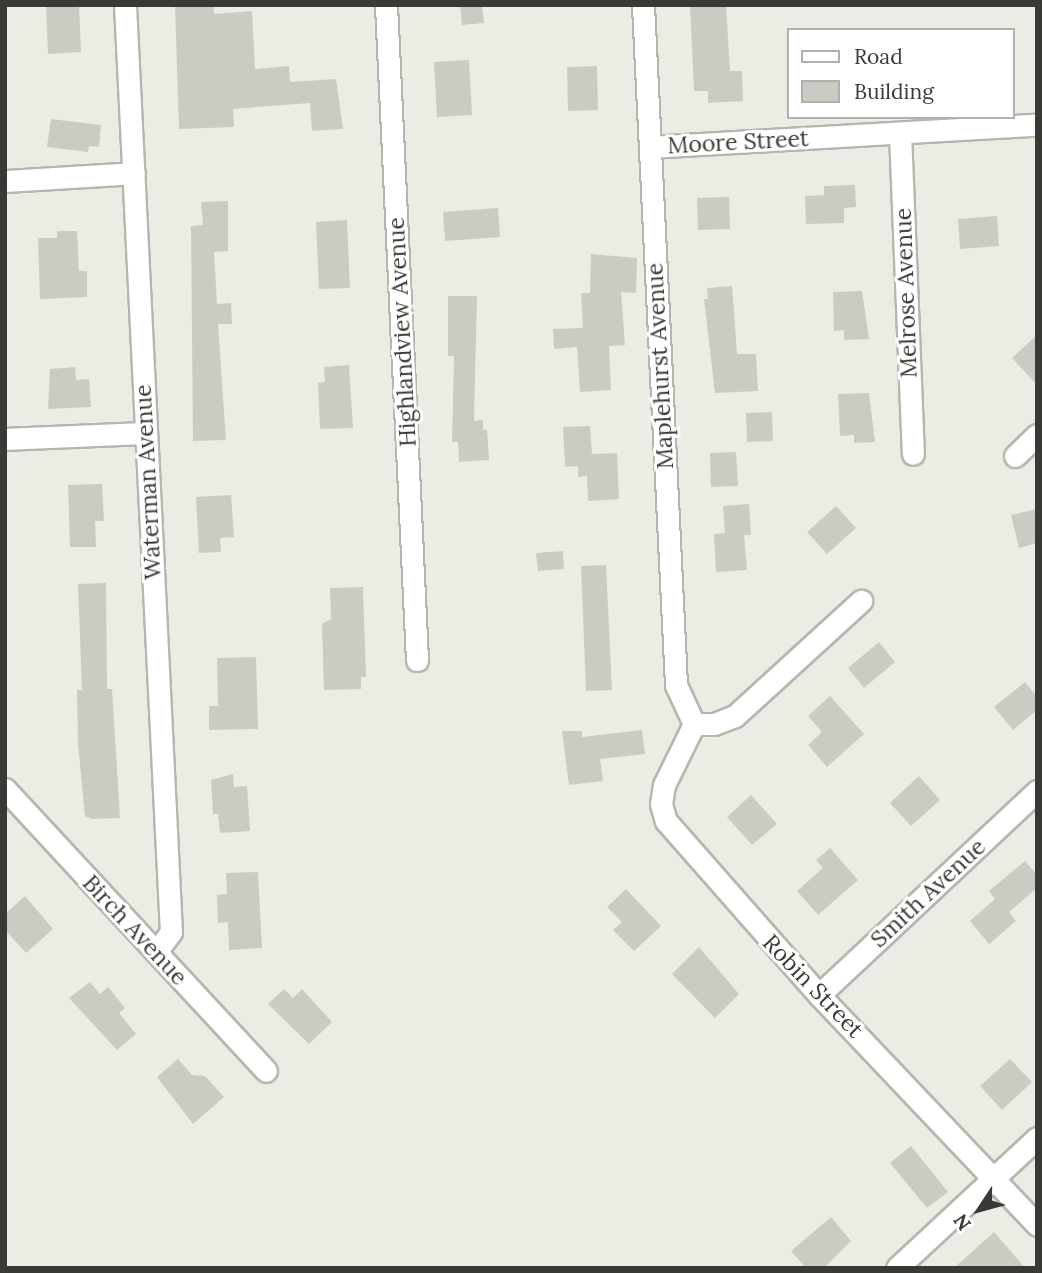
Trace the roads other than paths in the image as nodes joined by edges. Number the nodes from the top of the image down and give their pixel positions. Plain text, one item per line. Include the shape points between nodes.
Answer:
1 (125, 5) edge
2 (386, 5) edge
3 (643, 5) edge
4 (1037, 125) edge
5 (900, 132) junction
6 (650, 147) junction
7 (134, 173) junction
8 (5, 181) edge
9 (145, 433) junction
10 (1037, 435) edge
11 (5, 439) edge
12 (913, 454) dead end
13 (1015, 456) dead end
14 (861, 601) dead end
15 (417, 660) dead end
16 (694, 724) junction
17 (5, 789) edge
18 (1037, 791) edge
19 (156, 952) junction
20 (819, 995) junction
21 (266, 1071) dead end
22 (1037, 1138) edge
23 (992, 1177) junction
24 (1037, 1225) edge
25 (897, 1268) edge

1 - 7 street, Waterman Avenue
2 - 15 street, Highlandview Avenue
3 - 6 street, Maplehurst Avenue
4 - 5 street, Moore Street
5 - 6 street, Moore Street
5 - 12 street, Melrose Avenue
6 - 16 street, Maplehurst Avenue via 676,685
7 - 8 street
7 - 9 street, Waterman Avenue
9 - 11 street
9 - 19 street, Waterman Avenue via 171,932
10 - 13 street
14 - 16 street via 735,716 714,724
16 - 20 street, Robin Street via 664,785 661,804 666,821
17 - 19 street, Birch Avenue
18 - 20 street, Smith Avenue
19 - 21 street, Birch Avenue
20 - 23 street, Robin Street
22 - 23 street
23 - 24 street, Robin Street
23 - 25 street

